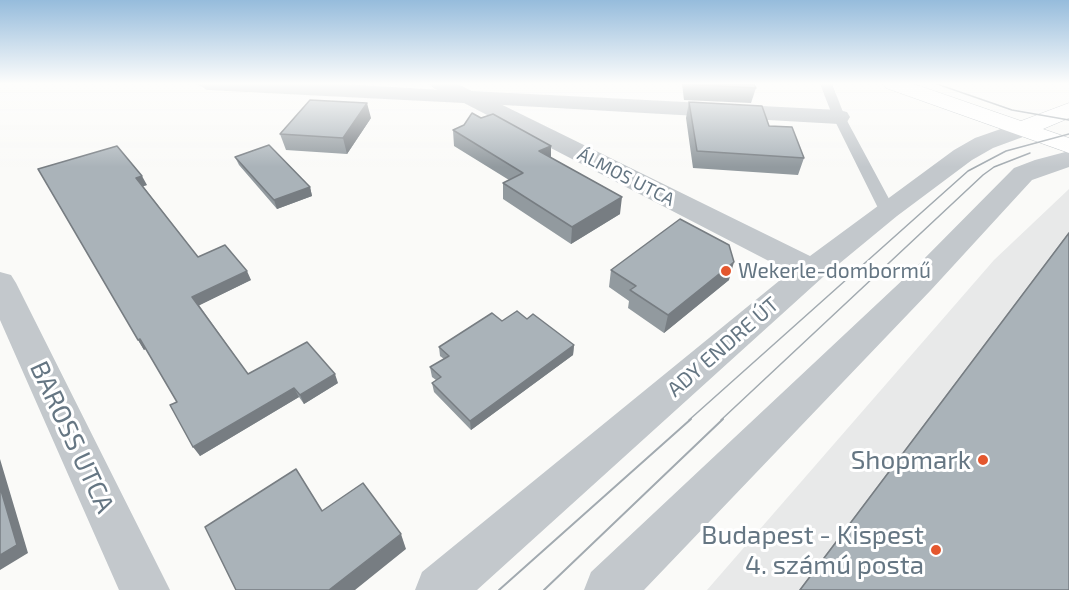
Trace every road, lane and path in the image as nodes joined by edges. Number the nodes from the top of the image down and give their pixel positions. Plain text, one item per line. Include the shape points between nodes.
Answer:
1 (497, 112) edge
2 (738, 112) edge
3 (837, 112) edge
4 (973, 112) edge
5 (1065, 112) edge
6 (839, 117) junction
7 (1023, 129) junction
8 (1069, 137) edge
9 (1069, 146) edge
10 (1069, 159) edge
11 (887, 210) junction
12 (812, 270) junction
13 (0, 283) edge
14 (145, 590) edge
15 (440, 590) edge
16 (609, 590) edge

1 - 12 street, ÁLMOS UTCA
2 - 6 street
3 - 6 lane
4 - 7 main road
5 - 7 main road
6 - 11 lane
7 - 8 lane
7 - 9 main road
7 - 11 street, ADY ENDRE ÚT via 963,155
10 - 16 street via 1023,174 920,282
11 - 12 street, ADY ENDRE ÚT
12 - 15 street, ADY ENDRE ÚT
13 - 14 street, BAROSS UTCA

